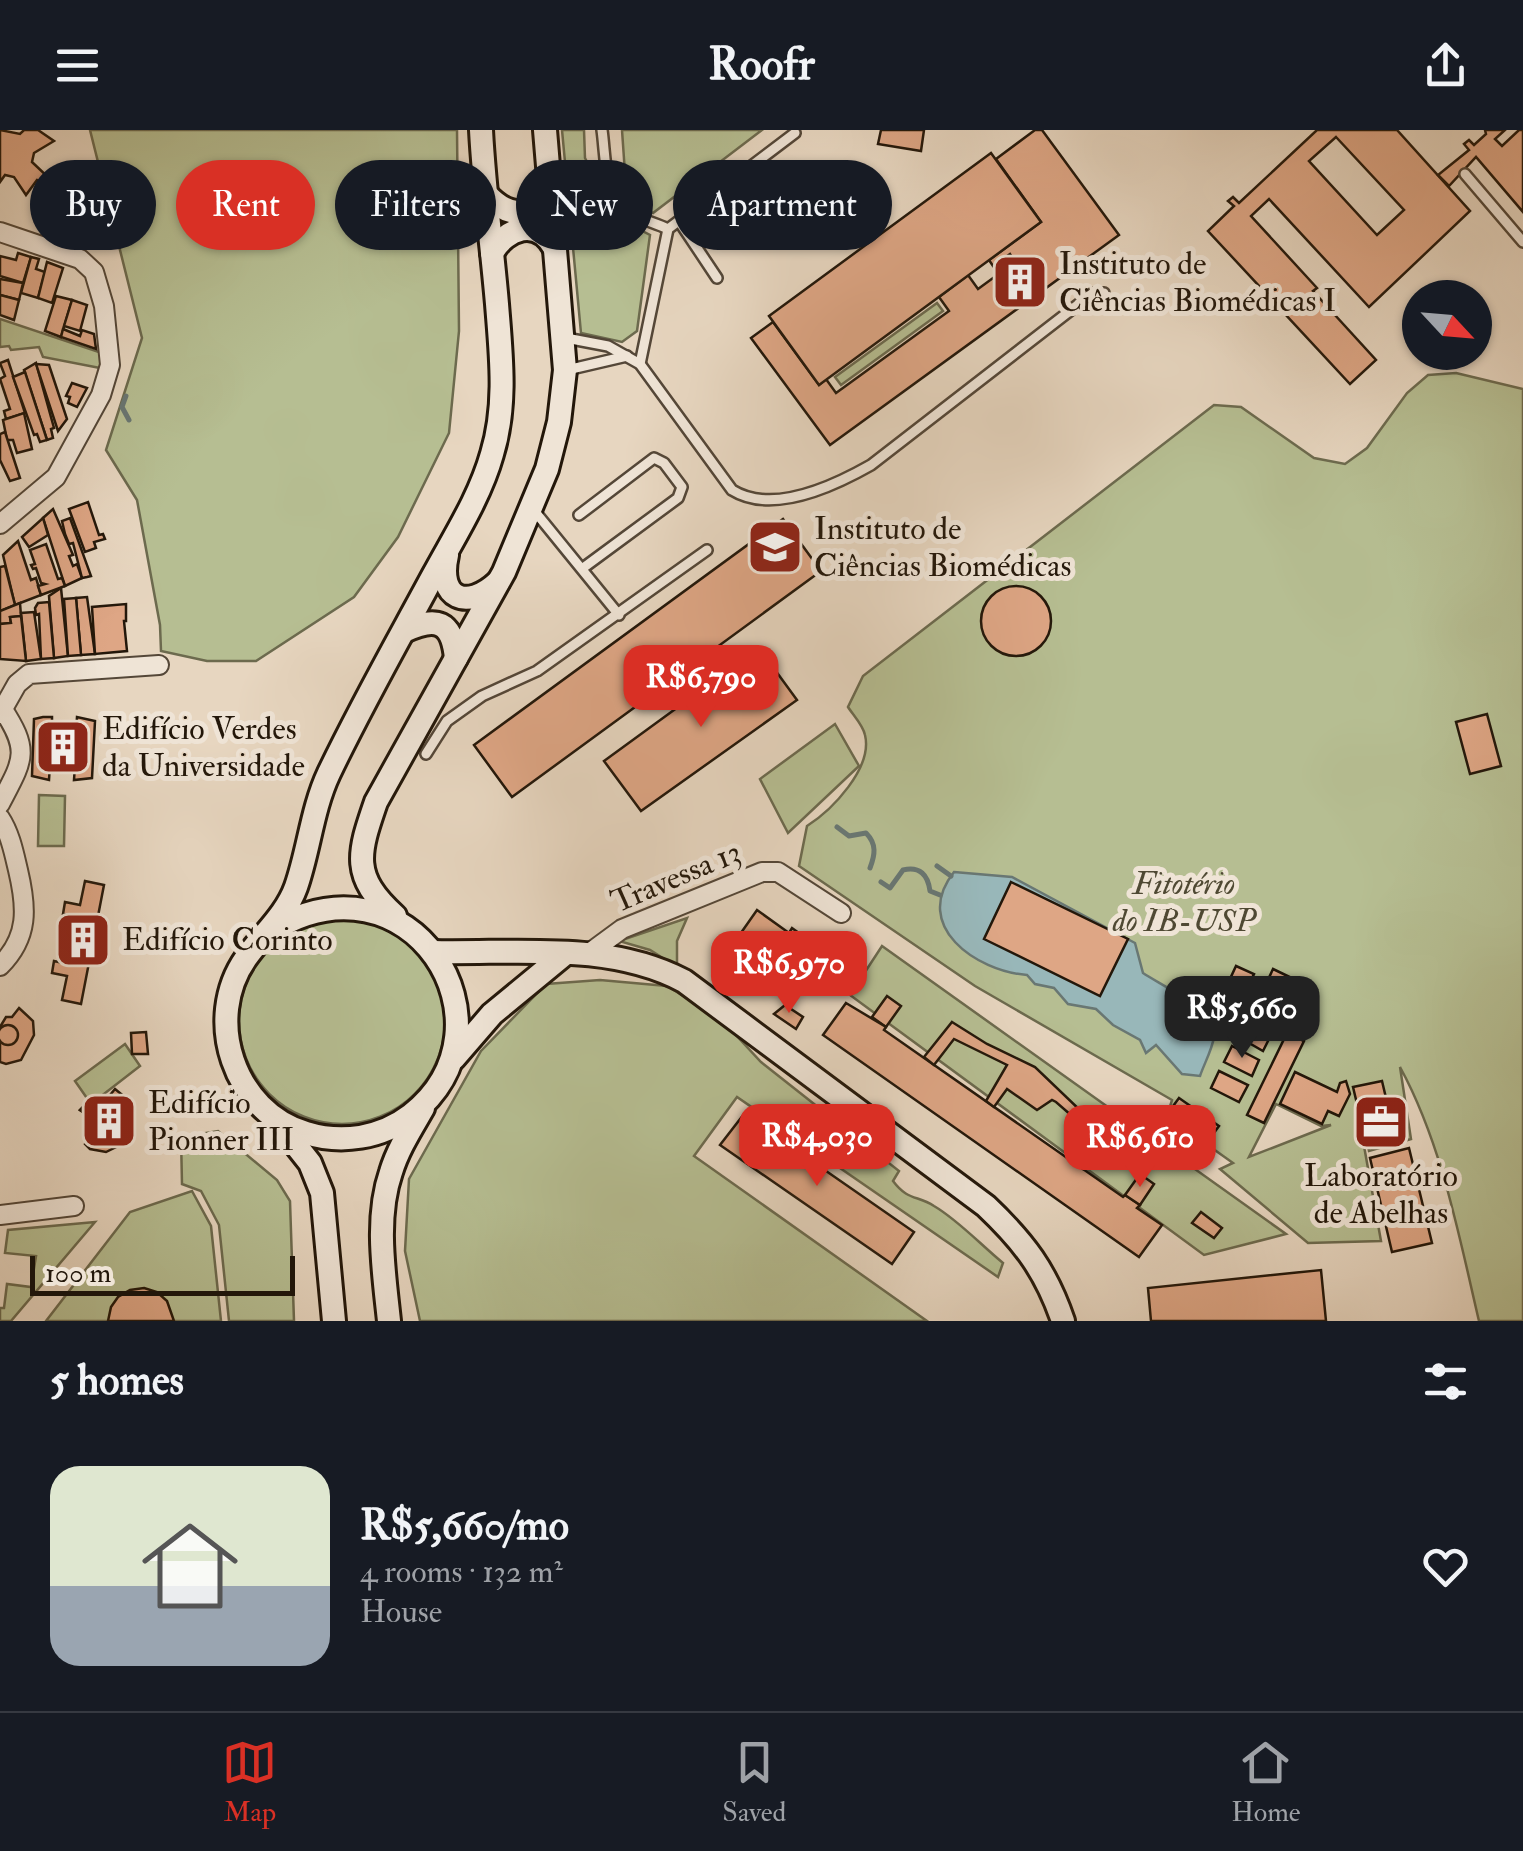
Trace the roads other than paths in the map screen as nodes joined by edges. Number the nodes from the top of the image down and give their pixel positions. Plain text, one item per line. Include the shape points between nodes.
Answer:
1 (481, 130) edge
2 (545, 130) edge
3 (602, 130) edge
4 (795, 133) dead end
5 (483, 160) edge
6 (547, 160) edge
7 (759, 160) edge
8 (1465, 174) dead end
9 (673, 225) edge
10 (668, 229) junction
11 (0, 232) edge
12 (516, 232) edge
13 (1523, 242) edge
14 (554, 250) edge
15 (698, 250) edge
16 (492, 252) joint
17 (717, 278) dead end
18 (1104, 293) dead end
19 (563, 338) junction
20 (627, 356) junction
21 (640, 364) junction
22 (565, 370) junction
23 (532, 508) junction
24 (578, 515) dead end
25 (0, 524) edge
26 (449, 547) junction
27 (706, 550) dead end
28 (583, 568) junction
29 (500, 580) junction
30 (618, 614) junction
31 (404, 631) junction
32 (456, 658) junction
33 (159, 665) dead end
34 (1, 711) edge
35 (426, 754) dead end
36 (0, 804) edge
37 (0, 818) edge
38 (841, 913) dead end
39 (413, 932) junction
40 (268, 933) junction
41 (433, 952) junction
42 (577, 954) junction
43 (0, 966) edge
44 (449, 1064) junction
45 (428, 1099) junction
46 (275, 1118) junction
47 (74, 1206) dead end
48 (0, 1214) edge
49 (334, 1321) edge
50 (388, 1321) edge
51 (1063, 1321) edge

1 - 5 main road
2 - 6 main road
3 - 10 lane via 618,203
4 - 7 lane
8 - 13 lane
9 - 10 lane
10 - 21 lane
11 - 25 street via 80,260 94,272 110,364 56,477
12 - 16 main road via 502,237
14 - 19 main road
15 - 17 lane
16 - 26 main road via 501,411 488,466
18 - 21 lane via 1094,293 871,465 795,496 744,498 724,481
19 - 20 lane
19 - 22 main road
20 - 21 lane
20 - 22 lane
22 - 23 main road via 551,453
23 - 28 lane
23 - 29 main road
24 - 28 lane via 654,458 682,487 678,498
26 - 29 main road via 443,578 458,597 481,595
26 - 31 main road
27 - 30 lane
28 - 30 lane
29 - 32 main road
30 - 35 lane via 537,671 447,720
31 - 32 main road via 430,622 445,627
31 - 40 main road via 327,778 295,890
32 - 39 main road via 376,802 361,854 373,896
33 - 34 street via 30,674
34 - 36 street via 20,734 21,762
37 - 43 street via 26,910 18,944
38 - 42 street, Travessa 13 via 778,872 762,872
39 - 40 main road via 391,918 340,907 290,919
39 - 41 main road
40 - 46 main road via 244,960 225,1028 240,1078
41 - 42 main road
41 - 44 main road via 455,1006
42 - 44 main road via 492,1014
42 - 51 main road via 647,964 684,982 986,1206 1050,1283
44 - 45 main road
45 - 46 main road via 410,1116 367,1136 319,1137
45 - 50 main road via 400,1148 385,1196
46 - 49 main road via 310,1163 322,1192
47 - 48 street

